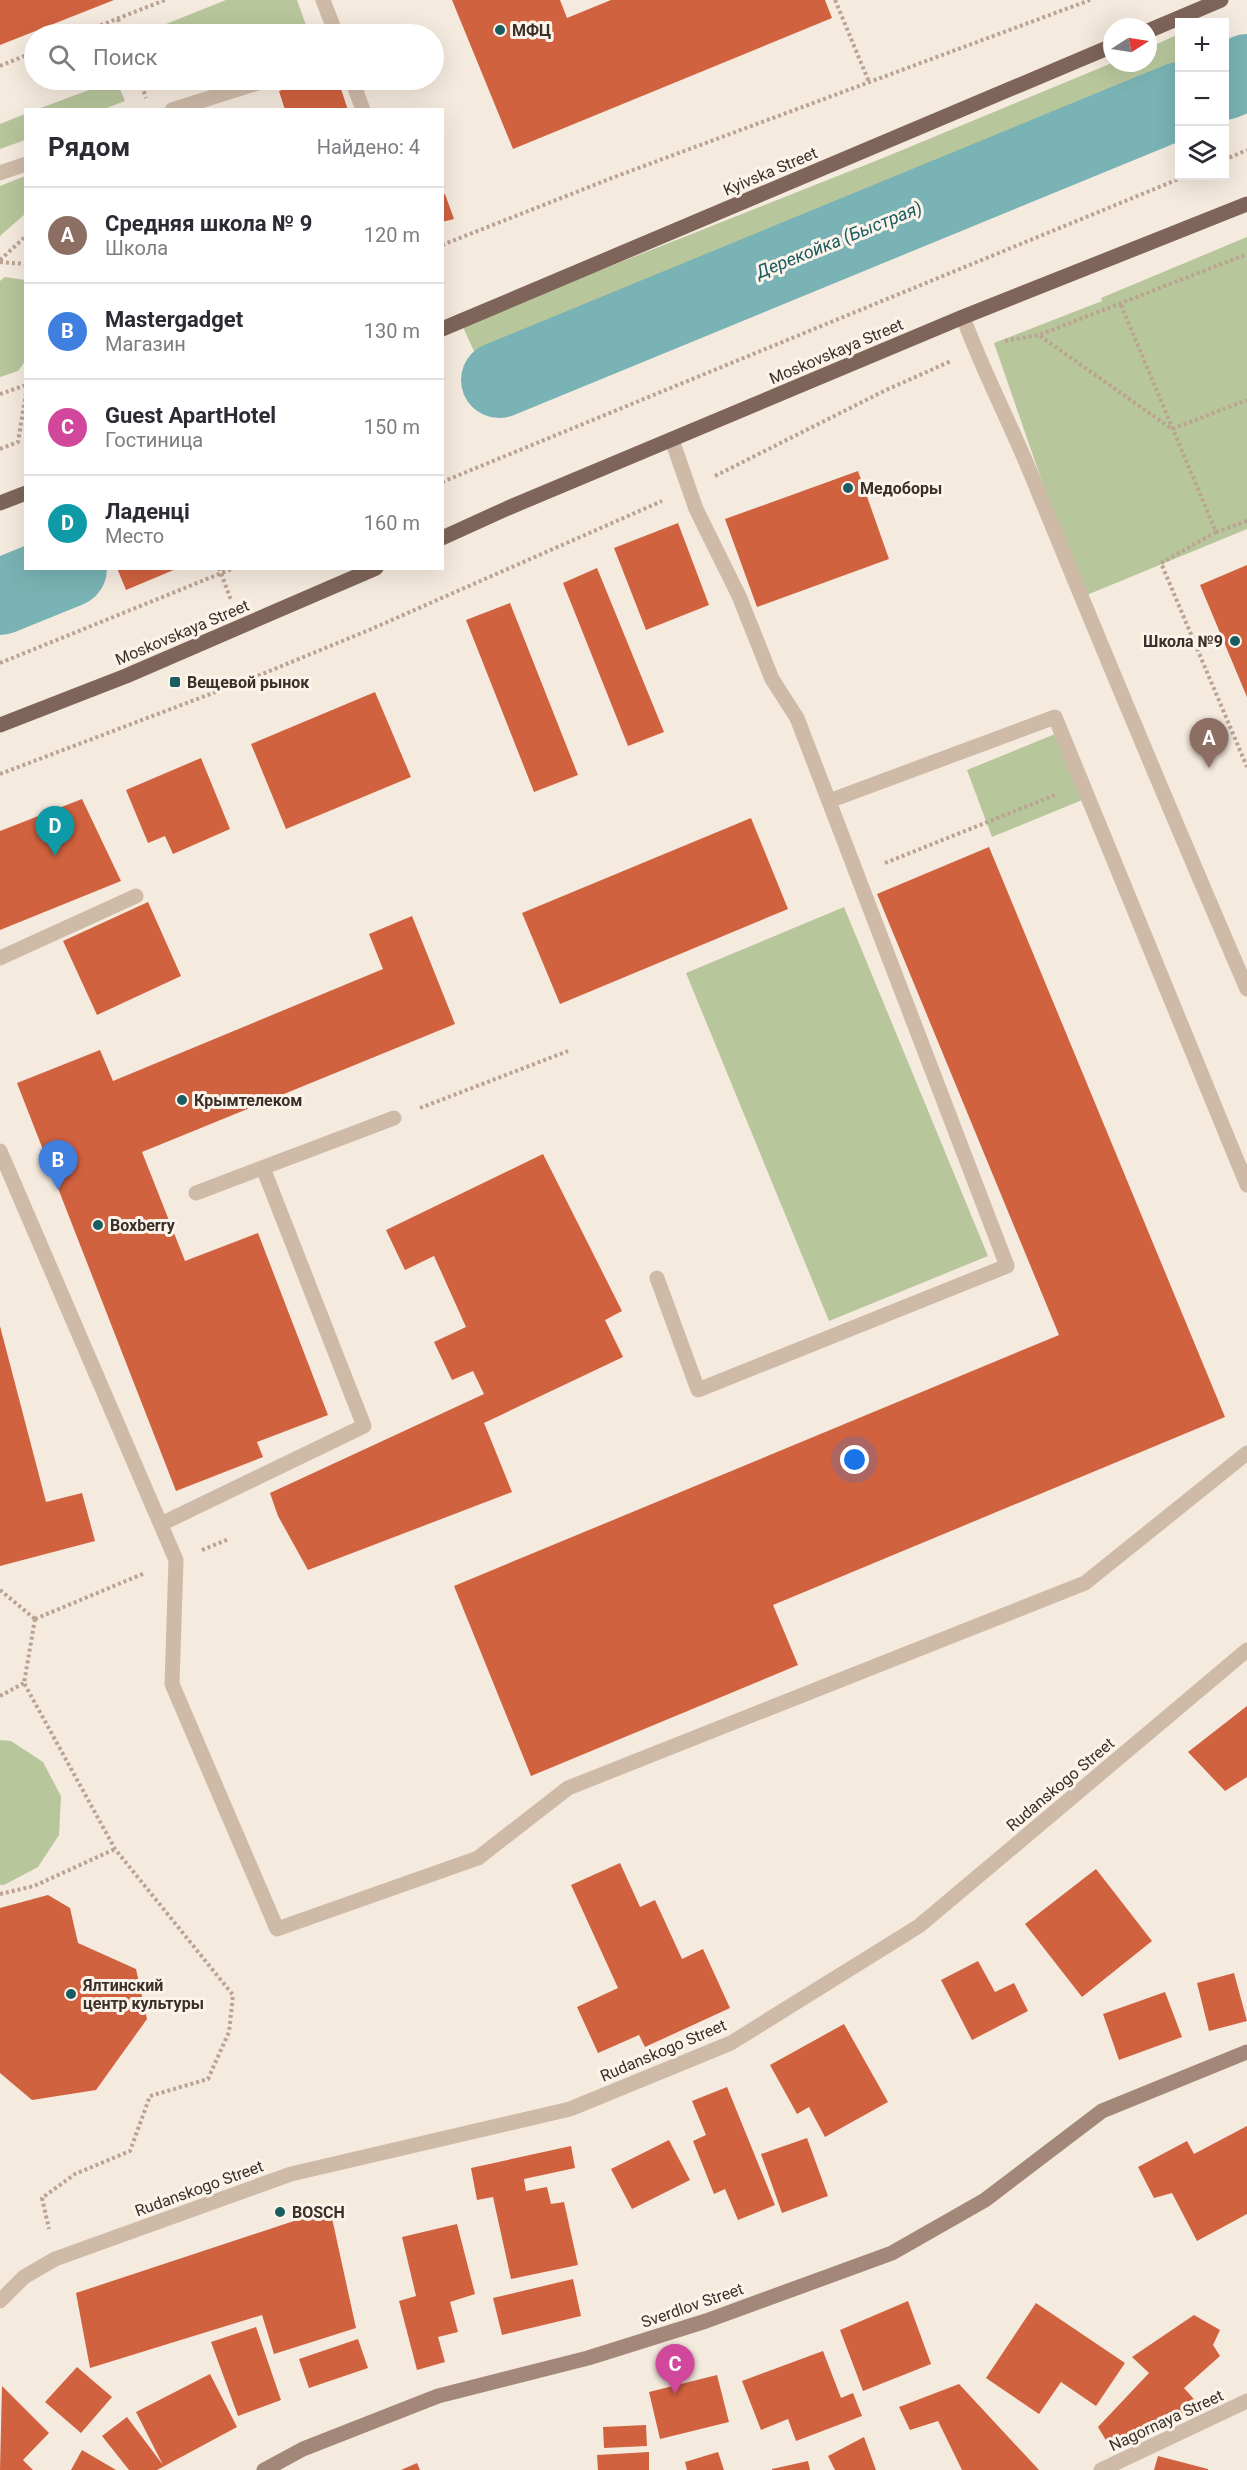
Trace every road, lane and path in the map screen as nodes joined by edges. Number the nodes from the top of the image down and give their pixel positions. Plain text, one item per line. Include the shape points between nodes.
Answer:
1 (165, 0) edge
2 (323, 0) edge
3 (835, 0) edge
4 (1090, 0) edge
5 (1221, 0) edge
6 (118, 19) junction
7 (105, 24) edge
8 (120, 24) edge
9 (332, 24) edge
10 (1157, 27) edge
11 (1103, 50) edge
12 (24, 56) edge
13 (0, 66) edge
14 (869, 82) junction
15 (235, 90) edge
16 (356, 90) edge
17 (178, 108) edge
18 (362, 108) edge
19 (1247, 150) edge
20 (1229, 158) edge
21 (24, 165) edge
22 (0, 173) edge
23 (1176, 180) edge
24 (1247, 204) edge
25 (24, 238) edge
26 (444, 244) edge
27 (1247, 254) edge
28 (0, 261) edge
29 (24, 264) edge
30 (1121, 305) junction
31 (963, 317) junction
32 (444, 327) edge
33 (1039, 335) junction
34 (975, 350) junction
35 (24, 386) edge
36 (0, 394) edge
37 (1247, 400) edge
38 (24, 405) edge
39 (1172, 429) junction
40 (672, 440) junction
41 (0, 449) edge
42 (444, 482) edge
43 (690, 489) junction
44 (24, 494) edge
45 (0, 503) edge
46 (1247, 521) edge
47 (1216, 532) junction
48 (444, 537) edge
49 (220, 570) edge
50 (230, 570) edge
51 (371, 570) edge
52 (221, 574) junction
53 (0, 663) edge
54 (0, 725) edge
55 (1247, 766) edge
56 (0, 774) edge
57 (1083, 783) junction
58 (829, 801) junction
59 (885, 863) dead end
60 (136, 896) dead end
61 (0, 958) edge
62 (1247, 989) edge
63 (568, 1051) dead end
64 (394, 1118) joint
65 (0, 1151) edge
66 (263, 1168) junction
67 (1247, 1185) edge
68 (196, 1193) dead end
69 (657, 1278) dead end
70 (1247, 1453) edge
71 (161, 1524) junction
72 (229, 1539) dead end
73 (176, 1560) junction
74 (0, 1590) edge
75 (35, 1619) junction
76 (1247, 1650) edge
77 (24, 1683) junction
78 (0, 1696) edge
79 (114, 1849) junction
80 (0, 1894) edge
81 (1247, 2052) edge
82 (55, 2259) junction
83 (0, 2301) edge
84 (1247, 2401) edge
85 (264, 2470) edge
86 (1101, 2470) edge

1 - 6 path
2 - 9 street
3 - 14 path
4 - 14 path
5 - 10 main road
6 - 7 path
6 - 8 path
11 - 32 main road, Kyivska Street
12 - 13 path
14 - 26 path
15 - 17 street
16 - 18 street
19 - 20 path
21 - 22 street
23 - 42 path
24 - 31 main road, Moskovskaya Street
25 - 28 path
27 - 30 path
28 - 29 path
30 - 33 path
30 - 39 path
31 - 34 street
31 - 40 main road, Moskovskaya Street
33 - 34 path
33 - 39 path
34 - 43 path via 884,391
34 - 62 street via 1017,440
35 - 36 path
37 - 39 path
38 - 41 path via 18,442
39 - 47 path
40 - 43 street
40 - 48 main road, Moskovskaya Street
43 - 56 path via 358,635
43 - 58 street via 772,679 797,718
44 - 45 main road
46 - 47 path
47 - 55 path via 1161,562
49 - 52 path
50 - 52 path
51 - 54 main road, Moskovskaya Street via 126,676
52 - 53 path
57 - 58 street via 1055,717
57 - 59 path
57 - 67 street
58 - 69 street via 1007,1266 698,1390
60 - 61 street
63 - 64 path
64 - 66 street
65 - 71 street
66 - 68 street
66 - 71 street via 364,1426
70 - 73 street via 1085,1583 568,1788 478,1858 277,1929 172,1684
71 - 73 street
72 - 73 path
73 - 75 path
74 - 75 path
75 - 77 path
76 - 82 street, Rudanskogo Street via 919,1926 731,2043 570,2109 291,2174
77 - 78 path
77 - 79 path
79 - 80 path via 34,1886
79 - 82 path via 233,1995 229,2032 208,2079 150,2096 130,2151 75,2174 42,2199
81 - 85 main road, Sverdlov Street via 1102,2111 985,2200 892,2253 706,2321 588,2358 438,2396 303,2449
82 - 83 street, Rudanskogo Street via 24,2277
84 - 86 street, Nagornaya Street

